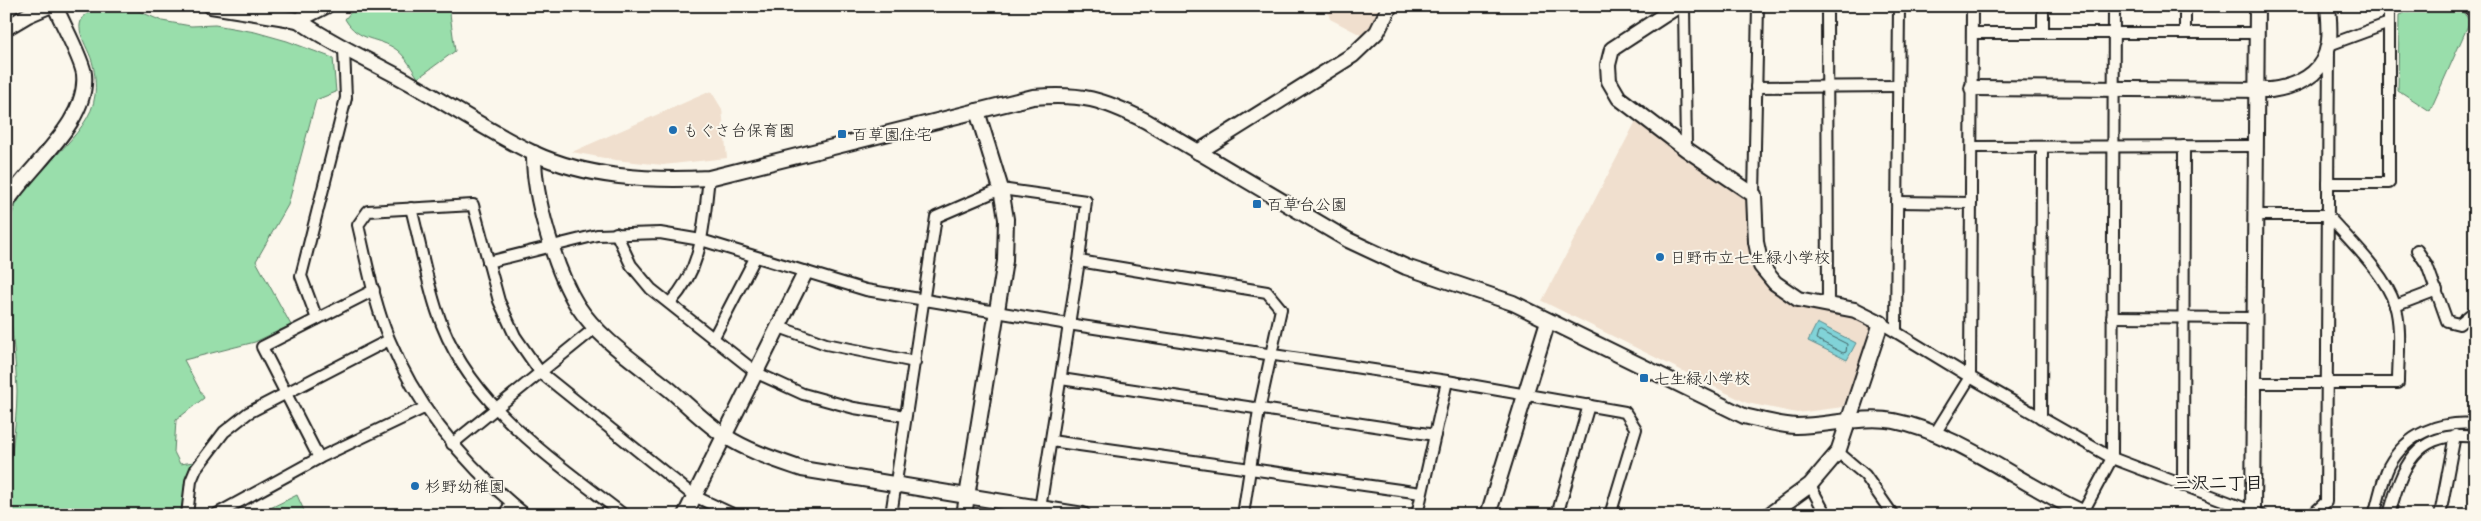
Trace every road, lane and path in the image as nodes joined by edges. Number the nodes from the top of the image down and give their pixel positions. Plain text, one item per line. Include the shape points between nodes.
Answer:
1 (49, 6) edge
2 (55, 6) edge
3 (211, 6) edge
4 (326, 6) edge
5 (1390, 6) edge
6 (1678, 6) edge
7 (1684, 6) edge
8 (1758, 6) edge
9 (1828, 6) edge
10 (1899, 6) edge
11 (1972, 6) edge
12 (2043, 6) edge
13 (2114, 6) edge
14 (2185, 6) edge
15 (2257, 6) edge
16 (2328, 6) edge
17 (2389, 6) edge
18 (2470, 6) edge
19 (2475, 11) edge
20 (298, 20) junction
21 (2389, 22) junction
22 (6, 28) edge
23 (1973, 33) junction
24 (2043, 33) junction
25 (2114, 33) junction
26 (2185, 33) junction
27 (2257, 33) junction
28 (2328, 45) junction
29 (344, 49) junction
30 (1898, 86) junction
31 (1756, 87) junction
32 (1828, 87) junction
33 (1972, 88) junction
34 (2114, 88) junction
35 (2256, 90) junction
36 (977, 111) junction
37 (2113, 146) junction
38 (2184, 146) junction
39 (2255, 146) junction
40 (1972, 147) junction
41 (2042, 147) junction
42 (1686, 149) junction
43 (1198, 152) junction
44 (534, 153) junction
45 (709, 178) junction
46 (2328, 183) junction
47 (1001, 189) junction
48 (1754, 195) junction
49 (1897, 202) junction
50 (6, 203) edge
51 (1971, 203) junction
52 (411, 208) junction
53 (2255, 215) junction
54 (2327, 215) junction
55 (616, 233) junction
56 (701, 240) junction
57 (552, 245) junction
58 (2416, 250) dead end
59 (756, 258) junction
60 (1079, 261) junction
61 (488, 262) junction
62 (805, 273) junction
63 (374, 290) junction
64 (2437, 290) junction
65 (924, 301) junction
66 (670, 303) junction
67 (1828, 305) junction
68 (2395, 306) junction
69 (2475, 311) edge
70 (997, 312) junction
71 (2112, 317) junction
72 (2183, 318) junction
73 (2254, 318) junction
74 (317, 319) junction
75 (1548, 321) junction
76 (1881, 323) junction
77 (1068, 324) junction
78 (779, 327) junction
79 (595, 328) junction
80 (1896, 331) junction
81 (713, 338) junction
82 (389, 340) junction
83 (1272, 355) junction
84 (915, 362) junction
85 (540, 372) junction
86 (757, 373) junction
87 (1970, 377) junction
88 (1062, 379) junction
89 (1446, 382) junction
90 (2255, 383) junction
91 (2327, 383) junction
92 (286, 393) junction
93 (1526, 395) junction
94 (1589, 406) junction
95 (424, 408) junction
96 (496, 408) junction
97 (1259, 410) junction
98 (905, 416) junction
99 (2042, 418) junction
100 (1846, 422) junction
101 (2475, 424) edge
102 (1936, 432) junction
103 (1435, 435) junction
104 (2455, 435) junction
105 (725, 436) junction
106 (2475, 437) edge
107 (1051, 440) junction
108 (452, 444) junction
109 (1838, 452) junction
110 (319, 458) junction
111 (2112, 458) junction
112 (1250, 468) junction
113 (896, 485) junction
114 (1810, 485) junction
115 (2183, 486) junction
116 (1422, 493) junction
117 (967, 495) junction
118 (694, 496) junction
119 (511, 502) junction
120 (1039, 512) edge
121 (1491, 514) edge
122 (2086, 514) edge
123 (2257, 514) edge
124 (187, 515) edge
125 (215, 515) edge
126 (504, 515) edge
127 (526, 515) edge
128 (624, 515) edge
129 (685, 515) edge
130 (735, 515) edge
131 (891, 515) edge
132 (964, 515) edge
133 (1083, 515) edge
134 (1243, 515) edge
135 (1417, 515) edge
136 (1558, 515) edge
137 (1610, 515) edge
138 (1769, 515) edge
139 (1826, 515) edge
140 (1892, 515) edge
141 (2312, 515) edge
142 (2374, 515) edge
143 (2389, 515) edge
144 (2440, 515) edge

1 - 22 street
2 - 50 street via 84,73 81,103 62,134 18,184
3 - 20 street
4 - 20 street
5 - 43 street via 1377,32 1353,55
6 - 42 street via 1612,49 1608,64 1610,81 1619,98
7 - 42 street
8 - 31 street
9 - 32 street
10 - 30 street
11 - 23 street
12 - 24 street
13 - 25 street
14 - 26 street
15 - 27 street
16 - 28 street
17 - 21 street
18 - 19 street
20 - 29 street
21 - 28 street
21 - 46 street via 2389,183
23 - 24 street
23 - 33 street
24 - 25 street
25 - 26 street
25 - 34 street
26 - 27 street
27 - 35 street
28 - 35 street via 2322,63 2309,78 2292,87
28 - 46 street
29 - 44 street
29 - 74 street via 346,98 301,276
30 - 32 street
30 - 49 street
31 - 32 street
31 - 48 street
32 - 67 street
33 - 34 street
33 - 40 street
34 - 35 street
34 - 37 street
35 - 39 street
36 - 43 street via 1033,97 1064,94 1090,97 1115,105
36 - 45 street
36 - 47 street
37 - 38 street
37 - 41 street
37 - 71 street
38 - 39 street
38 - 72 street
39 - 53 street
40 - 41 street
40 - 51 street
41 - 99 street
42 - 48 street
43 - 75 street via 1348,240 1406,267 1513,303
44 - 45 street via 572,167 614,175 662,180
44 - 57 street via 533,175
45 - 56 street
46 - 54 street
47 - 60 street via 1086,201
47 - 65 street via 936,217
47 - 70 street via 1006,219 1005,260
48 - 67 street via 1756,242 1761,266 1775,283 1798,299
49 - 51 street
49 - 80 street
51 - 87 street
52 - 61 street via 473,205
52 - 63 street via 368,211 358,225
52 - 96 street via 438,313 464,369
53 - 54 street
53 - 73 street
54 - 68 street via 2386,284
54 - 91 street
55 - 56 street via 660,233
55 - 57 street
55 - 66 street via 632,265 650,289
56 - 59 street
56 - 66 street via 694,268
57 - 61 street
57 - 79 street via 577,305
58 - 64 street via 2427,265
59 - 62 street
59 - 81 street
60 - 77 street
60 - 83 street via 1267,292 1281,309
61 - 85 street via 499,301 514,336
62 - 65 street via 866,290
62 - 78 street
63 - 74 street
63 - 82 street
64 - 68 street
64 - 69 street via 2447,322 2459,324
65 - 70 street
65 - 84 street
66 - 81 street
67 - 76 street via 1856,310
68 - 91 street via 2398,383
70 - 77 street
70 - 117 street
71 - 72 street
71 - 111 street
72 - 73 street
72 - 115 street
73 - 90 street
74 - 92 street via 262,347
75 - 93 street
75 - 100 street via 1744,416 1796,426
76 - 80 street
76 - 100 street
77 - 83 street
77 - 88 street
78 - 84 street via 826,344
78 - 86 street
79 - 85 street
79 - 105 street
80 - 87 street
81 - 86 street
82 - 92 street
82 - 95 street
83 - 89 street
83 - 97 street
84 - 98 street
85 - 96 street
85 - 118 street
86 - 98 street via 803,394 854,408
86 - 105 street
87 - 99 street
87 - 102 street
88 - 97 street
88 - 107 street
89 - 93 street
89 - 103 street
90 - 91 street
90 - 123 street
91 - 141 street via 2326,502
92 - 110 street
92 - 124 street via 248,413 224,432 202,459 191,481
93 - 94 street
93 - 121 street
94 - 136 street
94 - 137 street via 1625,412 1636,429
95 - 108 street
95 - 110 street
96 - 108 street
96 - 128 street via 539,449
97 - 103 street
97 - 112 street
98 - 113 street
99 - 111 street
100 - 102 street via 1893,421
100 - 109 street
101 - 142 street via 2437,426 2417,435 2399,450 2388,468
102 - 122 street
103 - 116 street
104 - 106 street
104 - 143 street via 2423,447 2409,460 2400,476
104 - 144 street
105 - 113 street via 762,455 802,469
105 - 118 street
107 - 112 street
107 - 120 street
108 - 119 street
109 - 114 street
109 - 140 street via 1865,474
110 - 125 street
111 - 115 street
111 - 122 street
112 - 116 street
112 - 134 street
113 - 117 street
113 - 131 street
114 - 138 street
114 - 139 street
115 - 123 street
116 - 135 street
117 - 120 street
117 - 132 street
118 - 129 street
118 - 130 street
119 - 126 street
119 - 127 street
120 - 133 street

